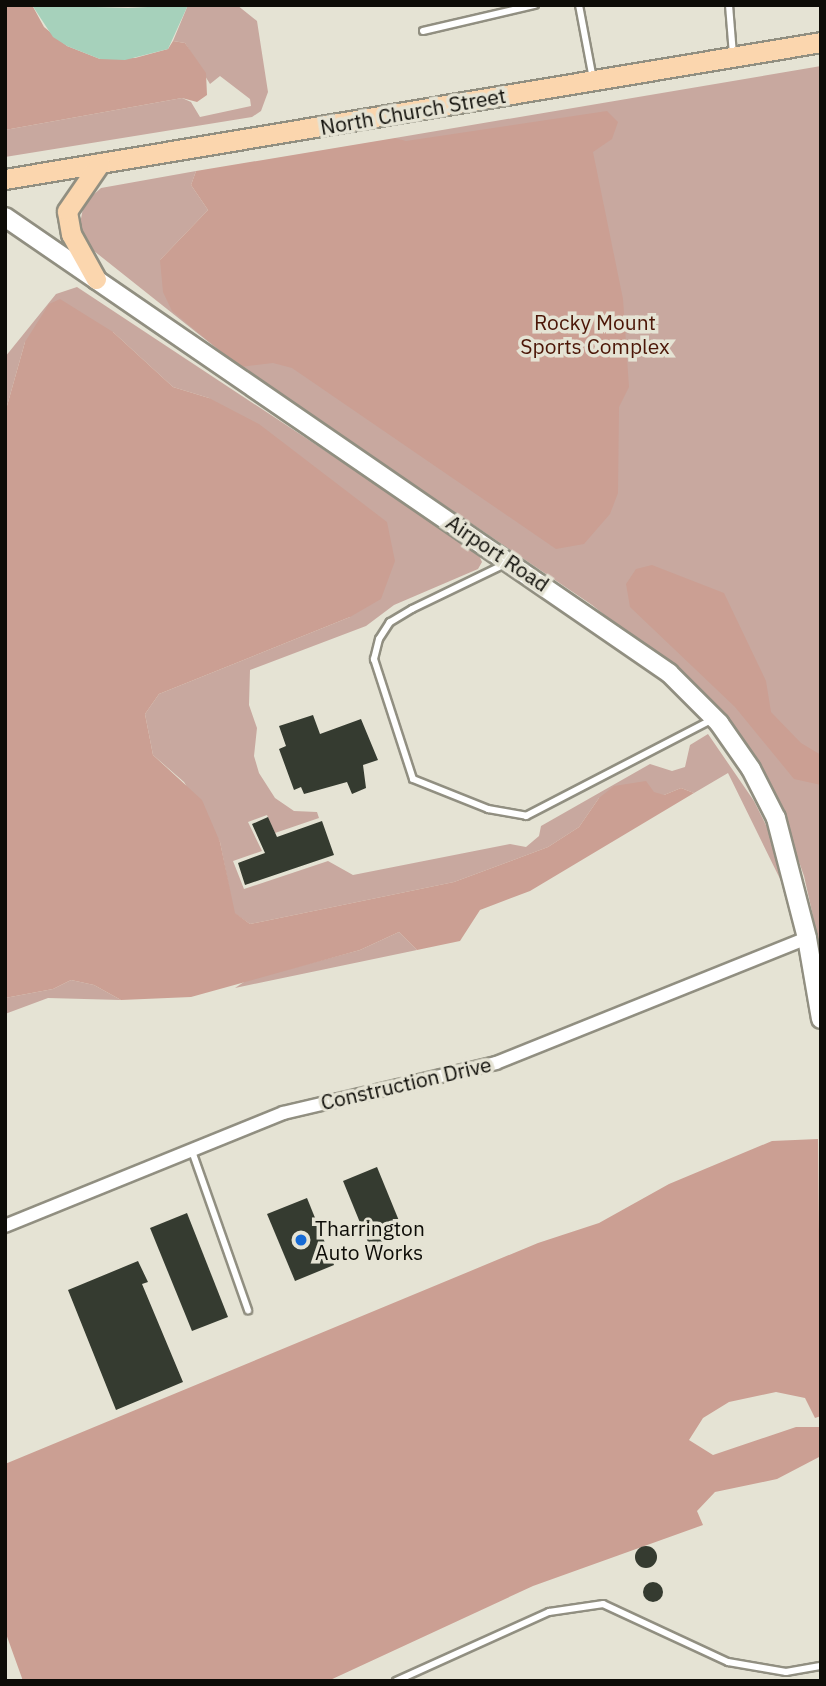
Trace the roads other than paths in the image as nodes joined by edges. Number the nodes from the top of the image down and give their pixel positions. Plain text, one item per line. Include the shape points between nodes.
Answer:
1 (535, 5) edge
2 (579, 5) edge
3 (729, 5) edge
4 (423, 32) dead end
5 (821, 42) edge
6 (733, 57) junction
7 (593, 80) junction
8 (100, 163) junction
9 (5, 179) edge
10 (5, 217) edge
11 (96, 279) junction
12 (512, 561) junction
13 (715, 718) junction
14 (807, 938) junction
15 (821, 1019) edge
16 (191, 1149) junction
17 (5, 1226) edge
18 (248, 1310) dead end
19 (821, 1666) edge
20 (396, 1681) edge

1 - 4 lane
2 - 7 lane
3 - 6 lane
5 - 6 main road, North Church Street
6 - 7 main road, North Church Street
7 - 8 main road, North Church Street
8 - 9 main road, North Church Street
8 - 11 main road via 67,211 71,234
10 - 11 main road, Airport Road
11 - 12 main road, Airport Road
12 - 13 main road, Airport Road via 669,673
12 - 13 lane via 412,609 390,622 379,639 374,659 413,779 488,810 526,816
13 - 14 main road, Airport Road via 751,769 776,818
14 - 15 main road, Airport Road
14 - 16 street, Construction Drive via 496,1063 305,1107
16 - 17 street, Construction Drive
16 - 18 lane
19 - 20 lane via 786,1672 728,1662 603,1604 549,1612

